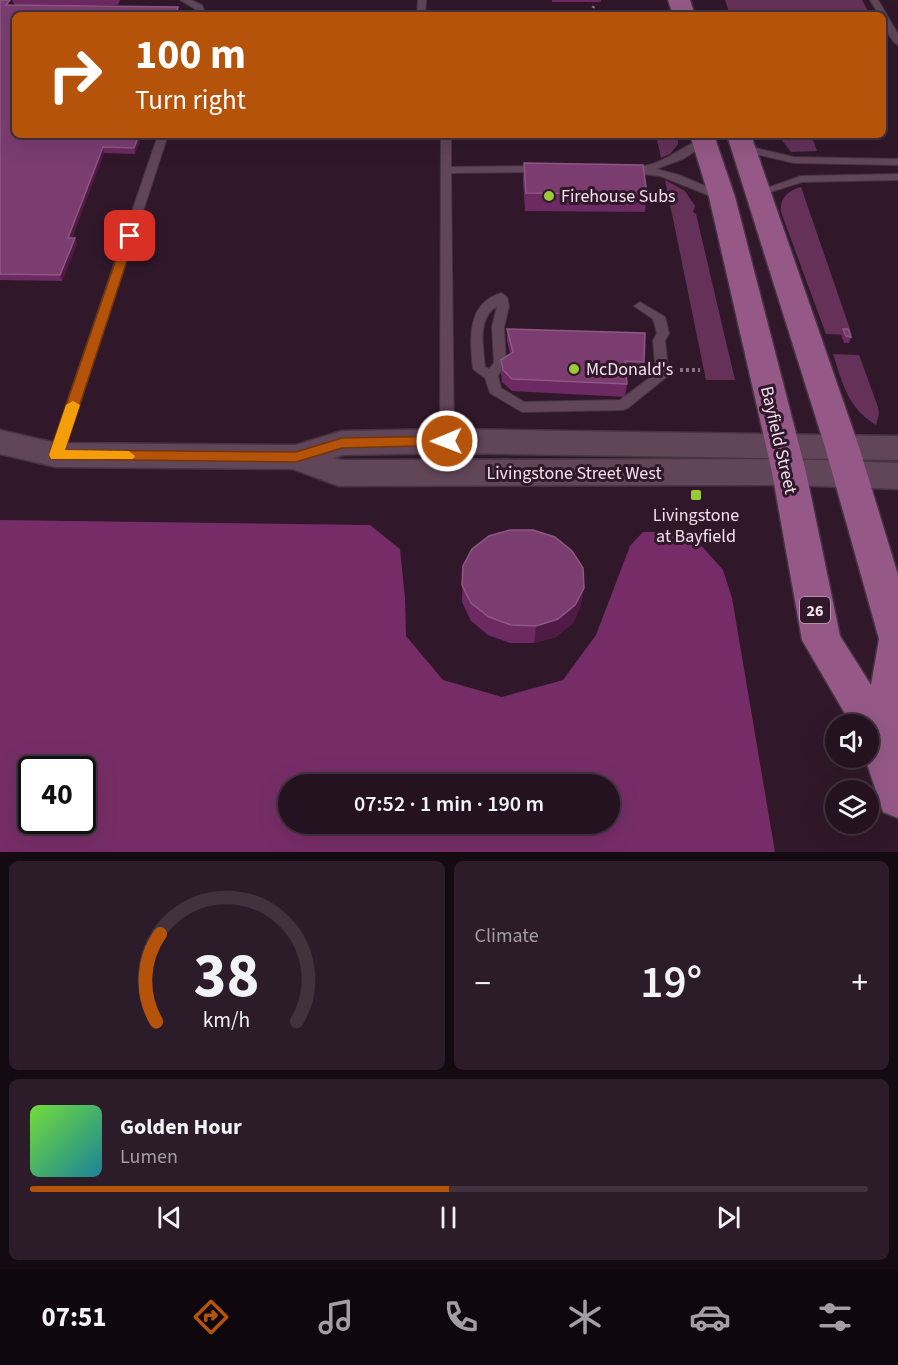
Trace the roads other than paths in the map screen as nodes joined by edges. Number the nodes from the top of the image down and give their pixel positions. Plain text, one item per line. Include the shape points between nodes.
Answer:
1 (184, 0) edge
2 (201, 12) edge
3 (886, 21) edge
4 (898, 42) edge
5 (162, 138) edge
6 (446, 138) edge
7 (703, 138) edge
8 (741, 142) edge
9 (898, 162) edge
10 (552, 169) edge
11 (611, 169) edge
12 (646, 169) junction
13 (447, 170) junction
14 (898, 177) edge
15 (758, 193) junction
16 (722, 198) junction
17 (640, 306) dead end
18 (491, 376) junction
19 (447, 441) junction
20 (0, 442) edge
21 (898, 448) edge
22 (56, 455) junction
23 (296, 457) junction
24 (816, 460) junction
25 (898, 476) edge
26 (896, 628) edge
27 (888, 718) edge
28 (898, 798) edge

1 - 2 lane
3 - 4 lane
5 - 22 lane
6 - 13 lane
7 - 12 lane via 679,157
7 - 16 main road, Bayfield Street / 26
8 - 9 lane via 794,160
8 - 15 main road, Bayfield Street / 26
10 - 13 lane
11 - 12 lane
12 - 16 lane
13 - 19 lane
14 - 15 lane via 801,179
15 - 24 main road, Bayfield Street / 26
16 - 24 main road, Bayfield Street / 26
17 - 18 lane via 659,317 663,375 623,405 522,407 495,390
18 - 18 lane via 479,369 476,326 479,315 501,297 500,363
19 - 23 street, Livingstone Street West via 342,443
19 - 24 street, Livingstone Street West
20 - 22 street, Livingstone Street West
21 - 24 street
22 - 23 street, Livingstone Street West
23 - 24 street, Livingstone Street West via 339,473
24 - 25 street
24 - 26 main road, Bayfield Street / 26
24 - 27 main road, Bayfield Street / 26 via 821,640
26 - 27 main road, Bayfield Street / 26
27 - 28 main road, Bayfield Street / 26

